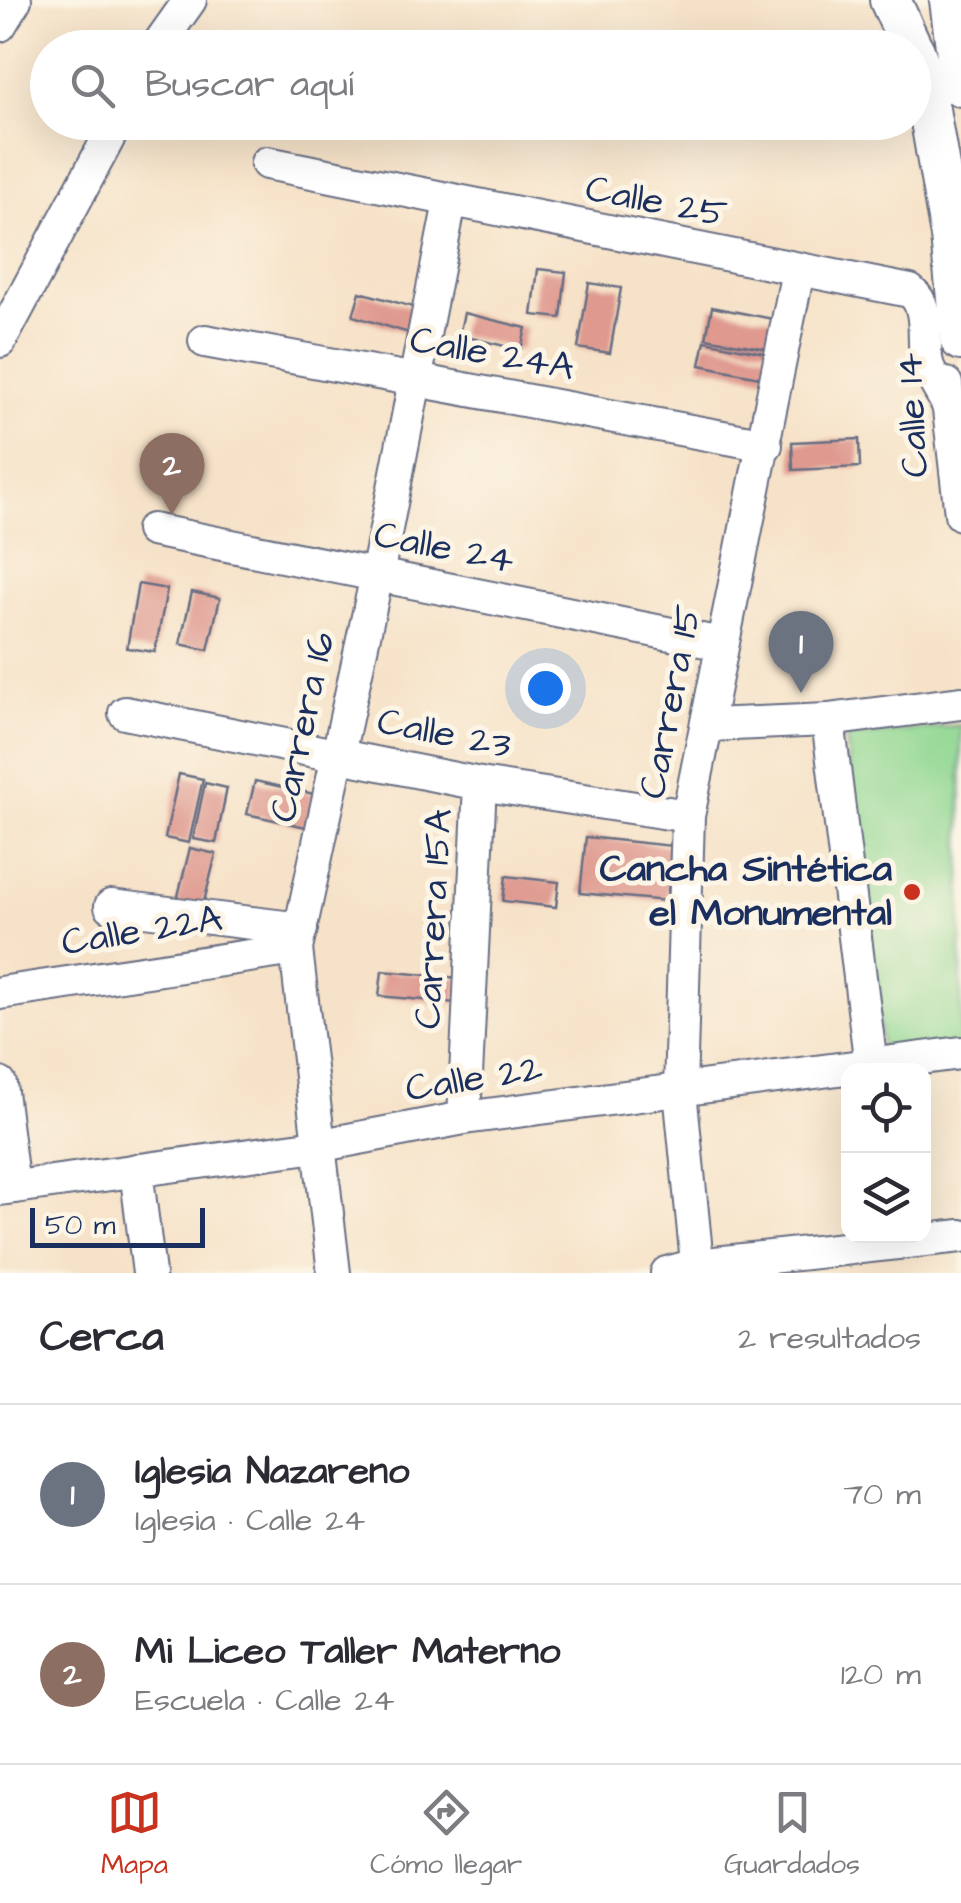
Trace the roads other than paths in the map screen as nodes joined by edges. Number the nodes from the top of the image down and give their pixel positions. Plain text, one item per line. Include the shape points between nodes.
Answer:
1 (15, 0) edge
2 (190, 0) edge
3 (890, 0) edge
4 (950, 0) edge
5 (0, 26) edge
6 (169, 30) edge
7 (904, 30) edge
8 (961, 86) edge
9 (931, 121) edge
10 (106, 140) edge
11 (266, 163) dead end
12 (450, 202) junction
13 (798, 271) junction
14 (958, 315) edge
15 (0, 340) edge
16 (205, 342) dead end
17 (413, 380) junction
18 (947, 403) junction
19 (766, 444) junction
20 (961, 514) edge
21 (152, 530) dead end
22 (377, 575) junction
23 (721, 644) junction
24 (961, 703) edge
25 (125, 713) dead end
26 (828, 720) junction
27 (709, 725) junction
28 (339, 754) junction
29 (480, 784) junction
30 (688, 816) junction
31 (110, 906) dead end
32 (298, 939) junction
33 (0, 993) edge
34 (961, 1054) edge
35 (871, 1063) edge
36 (894, 1063) edge
37 (841, 1070) edge
38 (0, 1084) edge
39 (680, 1090) junction
40 (464, 1118) junction
41 (316, 1146) junction
42 (136, 1170) junction
43 (6, 1188) edge
44 (961, 1236) edge
45 (688, 1270) edge
46 (149, 1273) edge
47 (334, 1273) edge

1 - 5 street
2 - 6 street
3 - 7 main road
4 - 8 main road
9 - 14 main road
10 - 15 street
11 - 12 street, Calle 25
12 - 13 street, Calle 25
12 - 17 street, Carrera 16
13 - 18 street, Calle 25 via 919,297 927,365
13 - 19 street, Carrera 15
14 - 18 street, Calle 14 via 944,340
16 - 17 street, Calle 24A
17 - 19 street, Calle 24A
17 - 22 street, Carrera 16
18 - 20 street, Calle 14
19 - 23 street, Carrera 15
21 - 22 street, Calle 24
22 - 23 street, Calle 24
22 - 28 street, Carrera 16
23 - 27 street, Carrera 15
24 - 26 street
25 - 28 street, Calle 23
26 - 27 street
26 - 35 street
27 - 30 street, Carrera 15
28 - 29 street, Calle 23
28 - 32 street, Carrera 16
29 - 30 street, Calle 23
29 - 40 street, Carrera 15A
30 - 39 street, Carrera 15
31 - 32 street
32 - 33 street, Calle 22A
32 - 41 street, Carrera 16
34 - 36 street, Calle 22
37 - 39 street, Calle 22
38 - 43 street
39 - 40 street, Calle 22
39 - 45 street, Carrera 15
40 - 41 street, Calle 22
41 - 42 street, Calle 22
41 - 47 street, Carrera 16
42 - 43 street, Calle 22
42 - 46 street
44 - 45 street

